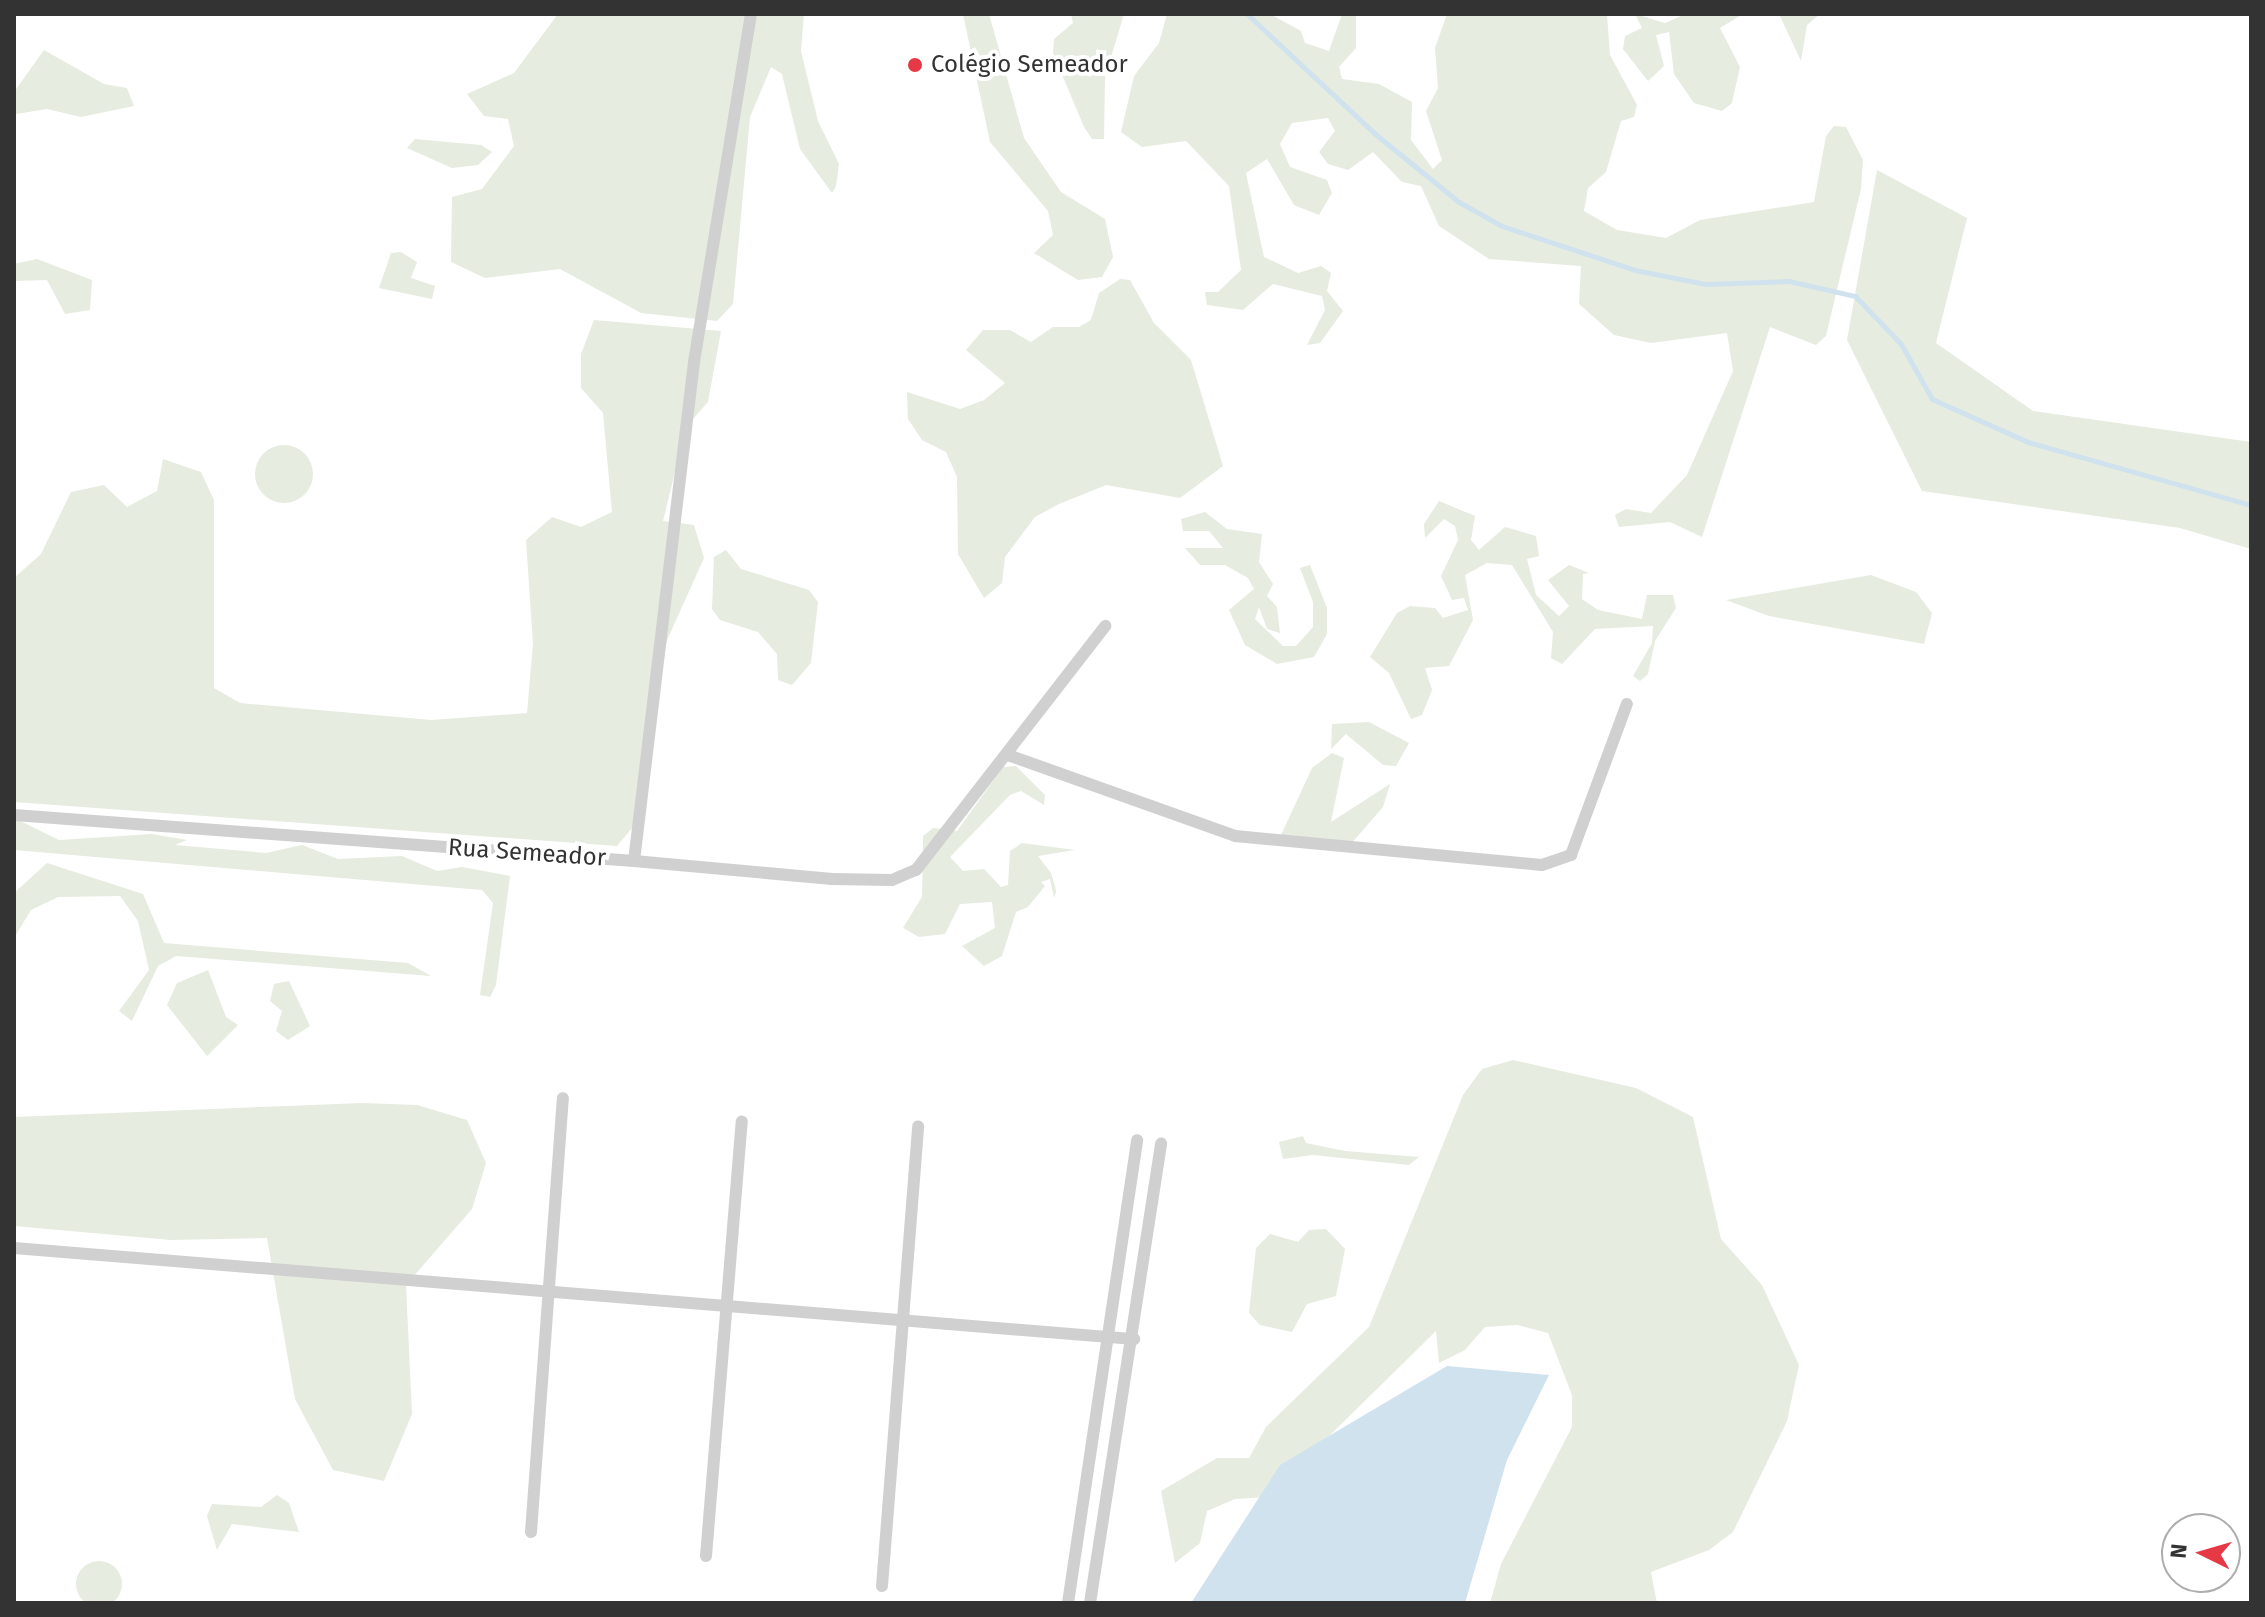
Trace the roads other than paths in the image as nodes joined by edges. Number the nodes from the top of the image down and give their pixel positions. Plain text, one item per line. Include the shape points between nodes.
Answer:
1 (751, 14) edge
2 (1105, 626) dead end
3 (1627, 704) dead end
4 (1008, 755) junction
5 (14, 815) edge
6 (634, 861) junction
7 (563, 1098) dead end
8 (742, 1121) dead end
9 (918, 1126) dead end
10 (1137, 1140) dead end
11 (1161, 1143) dead end
12 (14, 1248) edge
13 (546, 1289) junction
14 (724, 1306) junction
15 (902, 1319) junction
16 (1110, 1337) junction
17 (1134, 1339) junction
18 (531, 1532) dead end
19 (706, 1556) dead end
20 (882, 1586) dead end
21 (1068, 1603) edge
22 (1090, 1603) edge

1 - 6 street, Rua Semeador via 694,362
2 - 4 street
3 - 4 street via 1571,855 1542,865 1235,836
4 - 6 street via 927,859 892,880
5 - 6 street, Rua Semeador
7 - 13 street
8 - 14 street
9 - 15 street
10 - 16 street
11 - 17 street
12 - 13 street
13 - 14 street
13 - 18 street
14 - 15 street
14 - 19 street
15 - 16 street
15 - 20 street
16 - 17 street
16 - 21 street
17 - 22 street

